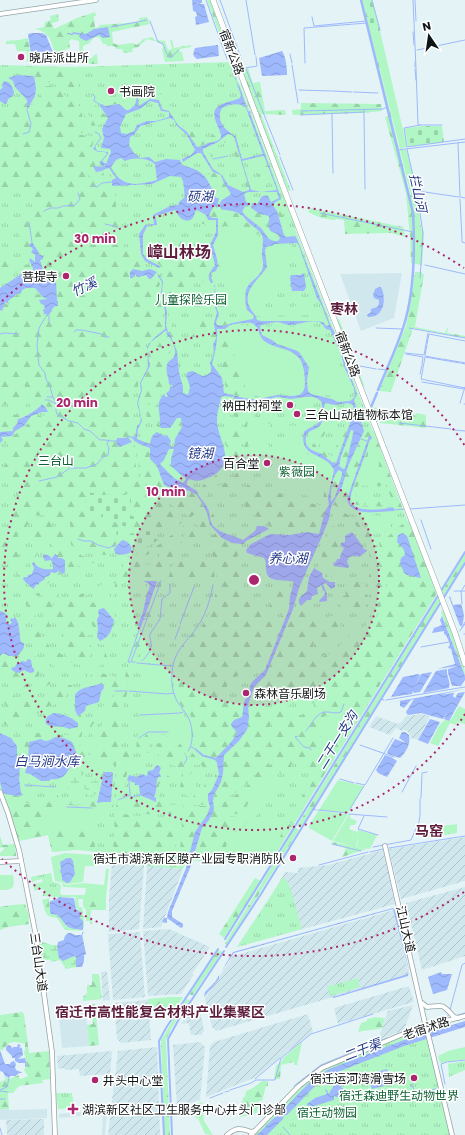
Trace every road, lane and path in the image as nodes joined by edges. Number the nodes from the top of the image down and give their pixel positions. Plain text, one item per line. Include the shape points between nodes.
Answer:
1 (96, 0) edge
2 (213, 0) edge
3 (0, 14) edge
4 (408, 509) junction
5 (443, 600) junction
6 (465, 659) edge
7 (465, 664) edge
8 (0, 792) edge
9 (0, 798) edge
10 (0, 861) edge
11 (20, 861) junction
12 (422, 1003) junction
13 (451, 1015) junction
14 (424, 1016) junction
15 (465, 1016) edge
16 (458, 1018) junction
17 (447, 1020) junction
18 (256, 1131) junction
19 (54, 1135) edge
20 (228, 1135) edge
21 (249, 1135) edge
22 (452, 1135) edge

1 - 3 main road
2 - 4 highway, 宿新公路
2 - 4 highway, 宿新公路
4 - 5 highway, 宿新公路
5 - 6 highway, 宿新公路
5 - 7 highway, 宿新公路
8 - 11 main road, 三台山大道 via 12,826
9 - 11 main road, 三台山大道 via 12,829
10 - 11 main road
11 - 19 main road, 三台山大道 via 35,936 51,1052
12 - 14 main road, 江山大道
12 - 14 main road, 江山大道 via 386,846
12 - 16 main road via 427,1007 444,1006
13 - 14 main road via 446,1008 437,1006 426,1009
13 - 16 main road
13 - 17 main road
14 - 22 main road, 江山大道, bridge
15 - 16 main road, 老宿沭路
16 - 17 main road, 老宿沭路
17 - 18 main road, 老宿沭路 via 416,1029 322,1068 295,1090
18 - 20 main road via 237,1129
18 - 21 main road, 老宿沭路
20 - 21 main road via 240,1129

